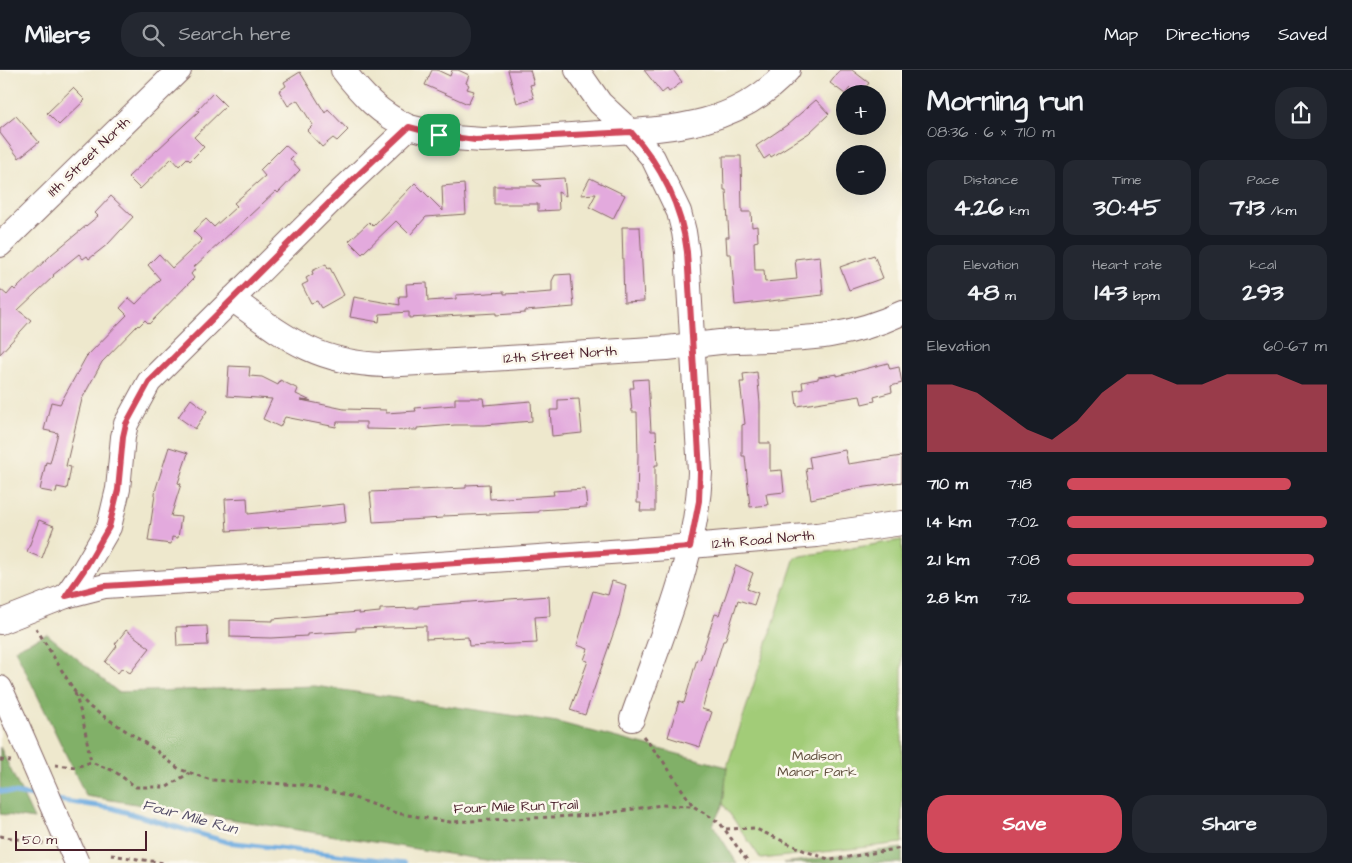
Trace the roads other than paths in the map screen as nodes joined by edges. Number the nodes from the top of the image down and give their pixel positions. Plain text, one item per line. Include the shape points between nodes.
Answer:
1 (179, 70) edge
2 (343, 70) edge
3 (577, 70) edge
4 (788, 70) edge
5 (409, 127) junction
6 (631, 132) junction
7 (0, 245) edge
8 (232, 299) junction
9 (902, 313) edge
10 (693, 345) junction
11 (902, 523) edge
12 (690, 547) junction
13 (66, 596) junction
14 (0, 622) edge
15 (0, 688) edge
16 (632, 719) road end
17 (77, 863) edge

1 - 7 street, 11th Street North
2 - 5 street via 382,112
3 - 6 street via 600,103
4 - 6 street via 757,97 727,114 694,124
5 - 6 street via 475,140
5 - 8 street
6 - 10 street via 653,158 681,218 687,252
8 - 10 street, 12th Street North via 311,350 363,364 530,357
8 - 13 street via 149,382 138,399 123,437 118,490 109,527
9 - 10 street, 12th Street North via 876,325 835,335
10 - 12 street via 700,472 699,501
11 - 12 street, 12th Road North
12 - 13 street, 12th Road North via 105,586
12 - 16 street
13 - 14 street, 12th Road North
15 - 17 street, bridge

